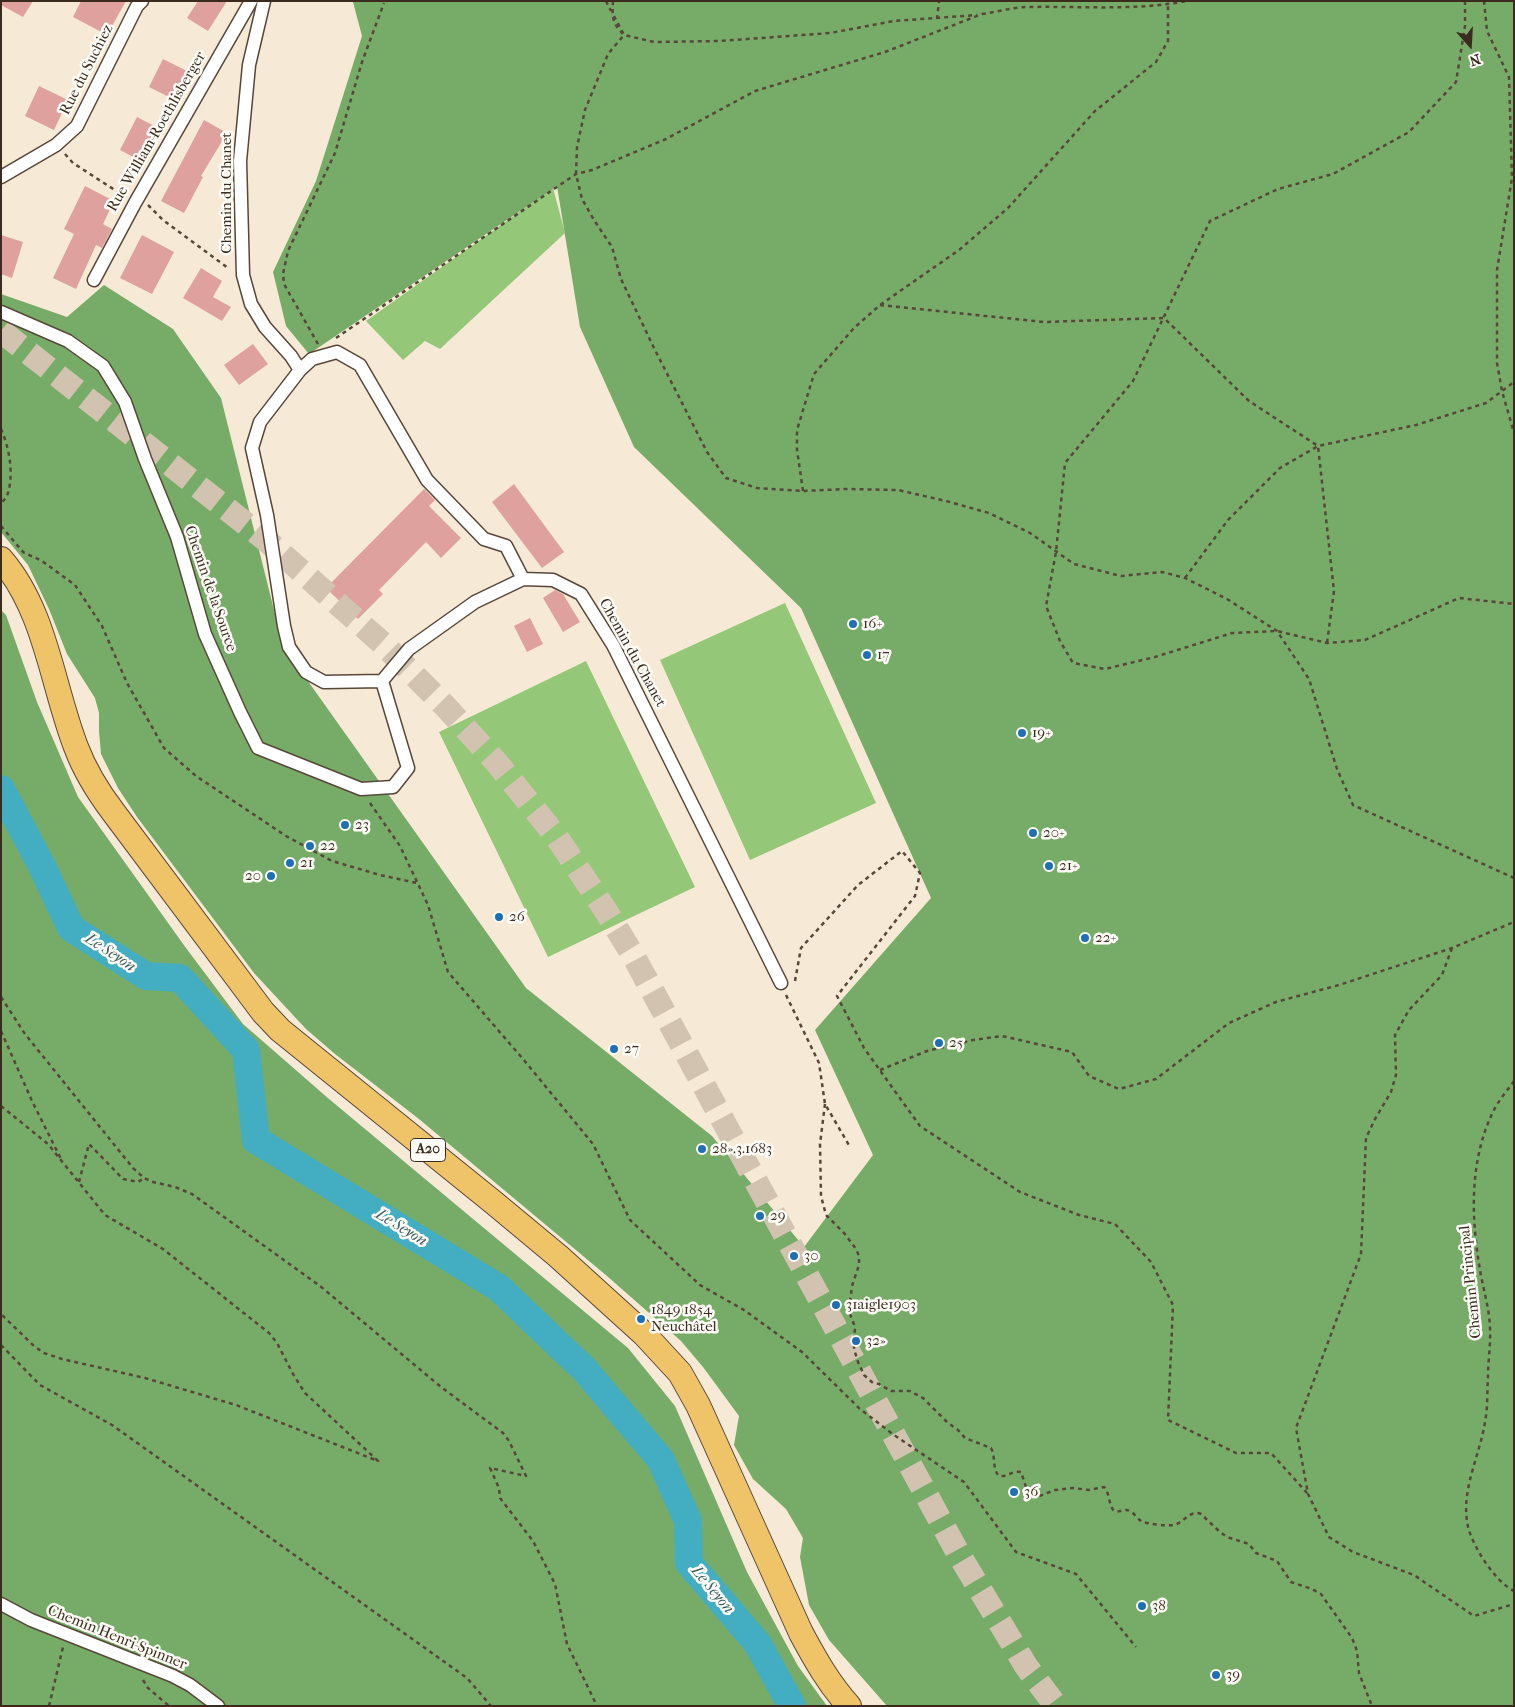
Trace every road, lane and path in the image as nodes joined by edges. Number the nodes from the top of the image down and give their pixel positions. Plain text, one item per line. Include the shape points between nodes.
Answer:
1 (142, 1) edge
2 (251, 1) edge
3 (264, 1) edge
4 (606, 1) edge
5 (613, 1) edge
6 (939, 1) edge
7 (1187, 1) edge
8 (1465, 1) edge
9 (1484, 1) edge
10 (384, 3) dead end
11 (1168, 5) junction
12 (612, 12) junction
13 (982, 14) junction
14 (937, 19) junction
15 (624, 35) junction
16 (56, 145) junction
17 (576, 174) junction
18 (1, 177) edge
19 (137, 200) junction
20 (243, 275) junction
21 (94, 280) dead end
22 (880, 304) junction
23 (1, 312) edge
24 (1164, 318) junction
25 (337, 352) junction
26 (324, 356) junction
27 (300, 370) junction
28 (1514, 382) edge
29 (1502, 391) junction
30 (1, 429) edge
31 (1514, 433) edge
32 (1318, 446) junction
33 (803, 491) junction
34 (1, 503) edge
35 (1, 526) edge
36 (1056, 552) junction
37 (1, 559) edge
38 (1185, 578) junction
39 (523, 579) junction
40 (1514, 604) edge
41 (1277, 631) junction
42 (1328, 643) junction
43 (382, 681) junction
44 (361, 789) junction
45 (1514, 878) edge
46 (417, 883) junction
47 (1514, 922) edge
48 (1452, 948) junction
49 (781, 983) junction
50 (1, 997) edge
51 (1, 1031) edge
52 (880, 1070) junction
53 (1514, 1081) edge
54 (825, 1104) junction
55 (1, 1106) edge
56 (850, 1147) dead end
57 (64, 1164) junction
58 (144, 1178) junction
59 (79, 1182) junction
60 (1, 1314) edge
61 (1, 1346) edge
62 (1308, 1494) junction
63 (1514, 1591) edge
64 (1, 1604) edge
65 (1514, 1604) edge
66 (66, 1634) junction
67 (1136, 1648) dead end
68 (134, 1661) junction
69 (49, 1706) edge
70 (169, 1706) edge
71 (218, 1706) edge
72 (491, 1706) edge
73 (597, 1706) edge
74 (850, 1706) edge
75 (1372, 1706) edge

1 - 16 street, Rue du Suchiez via 77,126
2 - 19 street, Rue William-Roethlisberger
3 - 20 street, Chemin du Chanet via 249,65 240,161
4 - 12 path
5 - 12 path
6 - 14 path
7 - 11 path
8 - 24 path via 1465,26 1456,82 1409,132 1333,174 1278,189 1210,221
9 - 29 path via 1487,31 1509,78 1512,178 1497,270 1497,363
10 - 26 path via 362,62 335,153 288,251 283,274 284,284
11 - 13 path via 1026,7
11 - 22 path via 1168,40 1156,62 1095,111 1008,208 959,250
12 - 15 path via 614,25
13 - 14 path
13 - 17 path via 885,52 755,91 666,139
14 - 15 path via 894,21 830,33 720,41 654,42
15 - 17 path via 608,54 585,110 577,147
16 - 18 street, Rue du Suchiez
16 - 19 path via 73,162
17 - 25 path via 333,340
17 - 33 path via 582,199 612,247 621,279 707,452 726,478 757,488
19 - 20 path via 230,270
19 - 21 street, Rue William-Roethlisberger
20 - 27 street, Chemin du Chanet via 251,304
22 - 24 path via 1044,322
22 - 33 path via 814,374 797,430 796,450
23 - 44 street, Chemin de la Source via 68,341 103,366 125,402 176,537 205,634 258,748
24 - 32 path via 1249,401
24 - 36 path via 1133,381 1065,463
25 - 26 street
25 - 39 street via 360,365 427,480 484,539 506,546
26 - 27 street via 312,359
27 - 43 street via 260,422 252,448 289,647 306,672 324,682
28 - 29 path
29 - 31 path
29 - 32 path via 1486,403 1416,425
30 - 34 path via 10,466 8,495
32 - 38 path via 1280,468 1228,520
32 - 42 path via 1334,591
33 - 36 path via 898,490 946,501 989,513 1030,533
35 - 46 path via 23,552 42,561 75,585 102,626 127,683 164,748 196,776 286,836 332,861
36 - 38 path via 1074,564 1121,576 1162,572
36 - 41 path via 1046,606 1073,663 1105,669 1232,633
37 - 74 highway, A20 via 27,598 75,746 91,780 262,1012 296,1044 558,1256 644,1334 680,1373 698,1405 801,1633 832,1686
38 - 41 path via 1227,599
39 - 43 street via 460,612 409,649
39 - 49 street, Chemin du Chanet via 553,580 581,594 613,645
40 - 42 path via 1459,598 1365,640
41 - 42 path
41 - 45 path via 1309,679 1336,768 1353,805
43 - 44 street, Chemin de la Source via 408,768 393,788
44 - 46 path via 400,846
46 - 67 path via 428,905 448,972 593,1144 630,1220 700,1285 744,1310 802,1352 860,1410 964,1482 1016,1552 1076,1574
47 - 48 path
48 - 52 path via 1276,1002 1229,1023 1156,1079 1119,1089 1089,1076 1072,1052 1002,1036 927,1051
48 - 62 path via 1442,975 1409,1010 1395,1034 1396,1075 1391,1092 1366,1138 1361,1254 1296,1428
49 - 52 path via 794,987 801,948 858,885 902,851 920,873 915,896 837,996 864,1048
49 - 54 path via 819,1063
50 - 58 path via 25,1034
51 - 57 path
52 - 62 path via 920,1126 1020,1192 1078,1215 1115,1224 1151,1262 1173,1305 1168,1420 1236,1453 1271,1453
53 - 63 path, Chemin Principal via 1493,1111 1474,1180 1479,1262 1490,1327 1486,1422 1470,1478 1467,1502 1472,1543 1506,1588
54 - 56 path
54 - 75 path via 820,1144 821,1196 826,1215 844,1233 859,1256 850,1307 855,1327 854,1350 868,1380 891,1391 910,1391 923,1398 965,1438 991,1448 999,1476 1021,1472 1029,1496 1037,1498 1055,1490 1089,1490 1104,1486 1114,1511 1129,1510 1143,1522 1170,1526 1197,1512 1227,1537 1249,1544 1256,1553 1277,1561 1291,1582 1321,1594 1347,1629 1356,1647 1358,1673
55 - 57 path via 48,1144
57 - 59 path
58 - 59 path via 138,1182 123,1178 89,1144
58 - 73 path via 192,1194 320,1286 441,1388 503,1433 526,1476 490,1468 500,1498 533,1541 555,1584 567,1644
59 - 60 path via 106,1215 164,1249 269,1333 305,1392 378,1461 236,1405 44,1353
61 - 72 path via 40,1385 112,1425 467,1678
62 - 65 path via 1329,1537 1353,1552 1414,1575 1474,1616
64 - 66 street, Chemin Henri-Spinner
66 - 68 street, Chemin Henri-Spinner
66 - 69 path
68 - 70 path via 148,1688
68 - 71 street, Chemin Henri-Spinner via 190,1685

